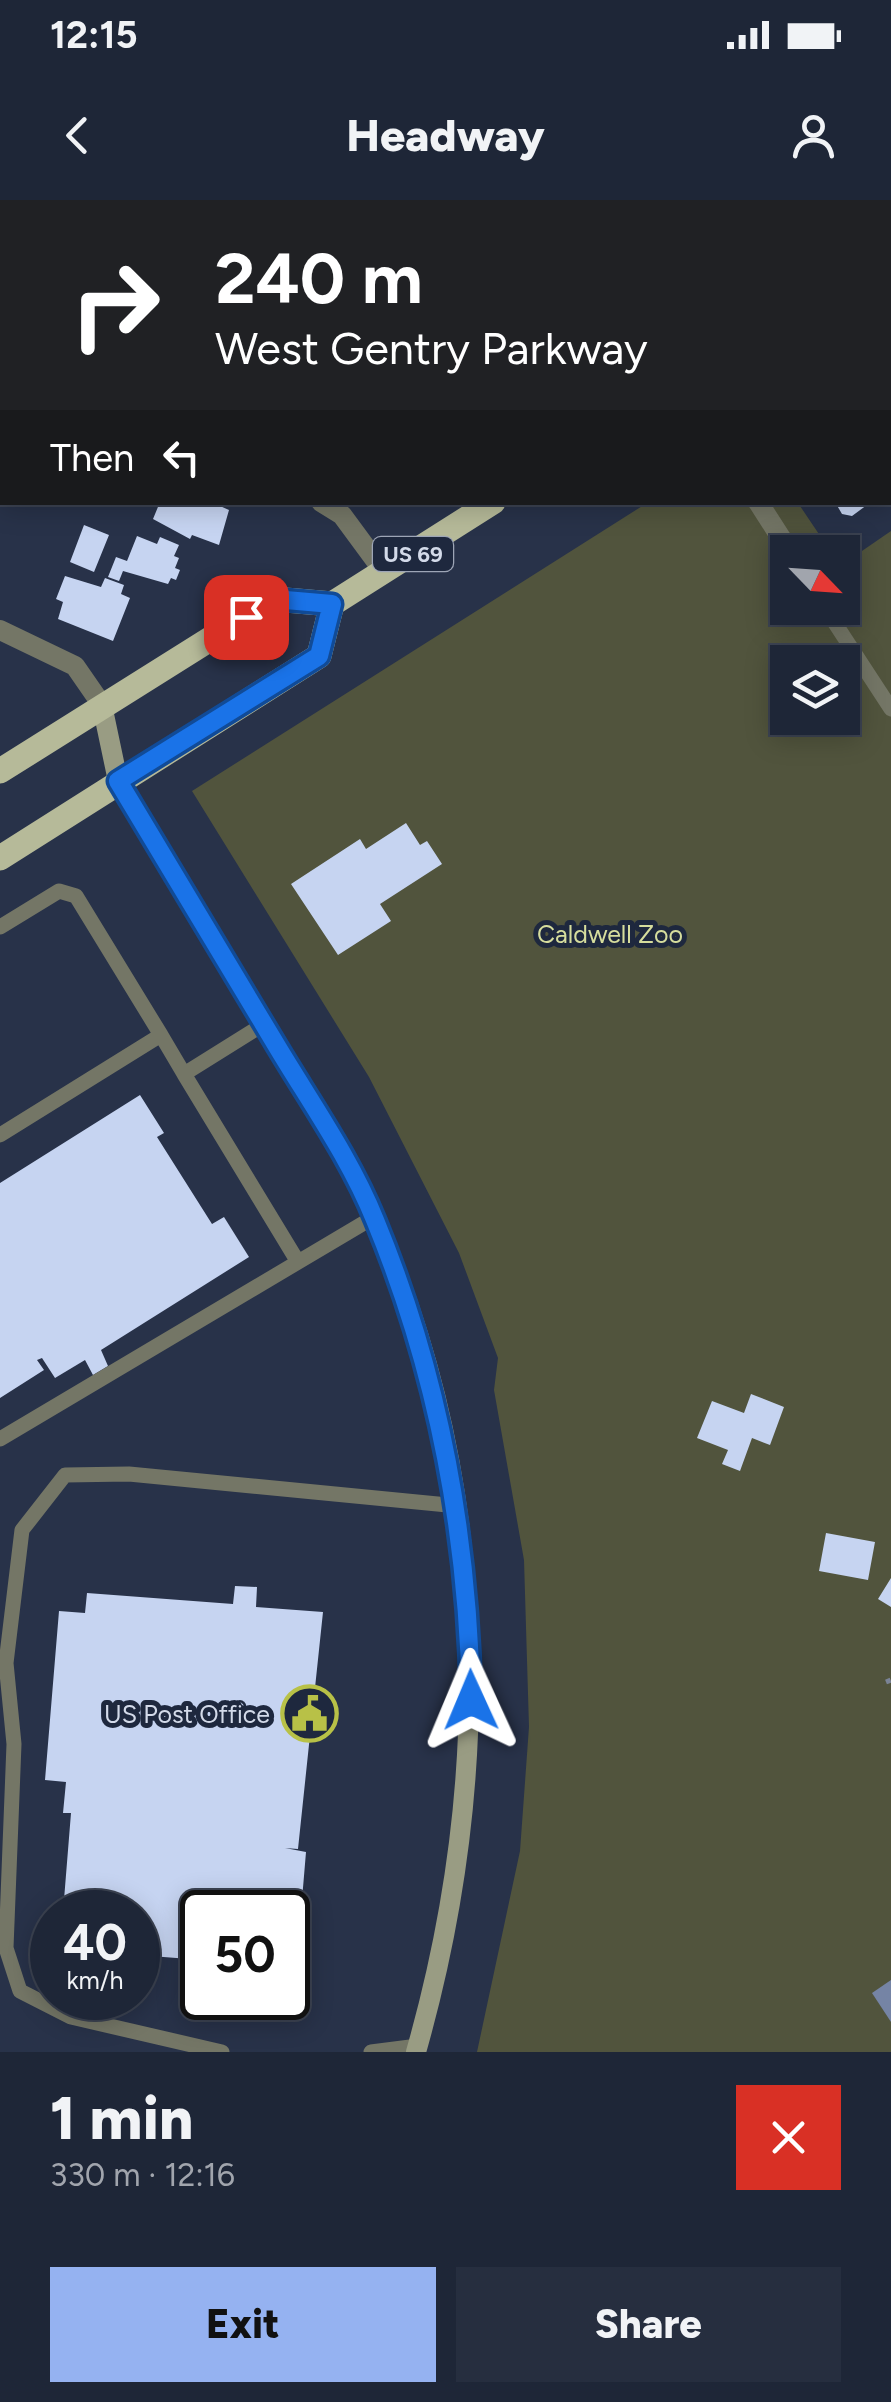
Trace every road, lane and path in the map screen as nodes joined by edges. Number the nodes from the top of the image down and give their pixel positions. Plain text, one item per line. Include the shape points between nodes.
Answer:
1 (325, 505) edge
2 (488, 505) edge
3 (760, 505) edge
4 (779, 535) edge
5 (384, 572) junction
6 (332, 604) junction
7 (836, 625) edge
8 (0, 630) edge
9 (102, 705) junction
10 (891, 709) edge
11 (0, 771) edge
12 (118, 781) junction
13 (0, 858) edge
14 (0, 928) edge
15 (264, 1024) junction
16 (161, 1035) junction
17 (184, 1074) junction
18 (0, 1135) edge
19 (374, 1216) junction
20 (298, 1262) junction
21 (0, 1439) edge
22 (458, 1506) junction
23 (417, 2049) edge
24 (222, 2052) edge
25 (371, 2052) edge

1 - 5 street via 342,515
2 - 5 main road, US 69
3 - 4 street
5 - 6 main road, US 69
6 - 9 main road via 274,599
6 - 12 main road via 319,656
7 - 10 lane
8 - 9 street via 74,666
9 - 11 main road
9 - 12 main road
12 - 13 main road
12 - 15 main road
14 - 16 lane via 59,891 76,896
15 - 17 lane
15 - 19 main road
16 - 17 lane
16 - 18 lane
17 - 20 lane
19 - 20 lane
19 - 22 main road via 412,1321
20 - 21 lane
22 - 23 main road via 470,1609 466,1794 451,1900
22 - 24 lane via 130,1474 65,1475 22,1530 6,1662 14,1744 6,1948 20,1991 71,2017
23 - 25 lane

